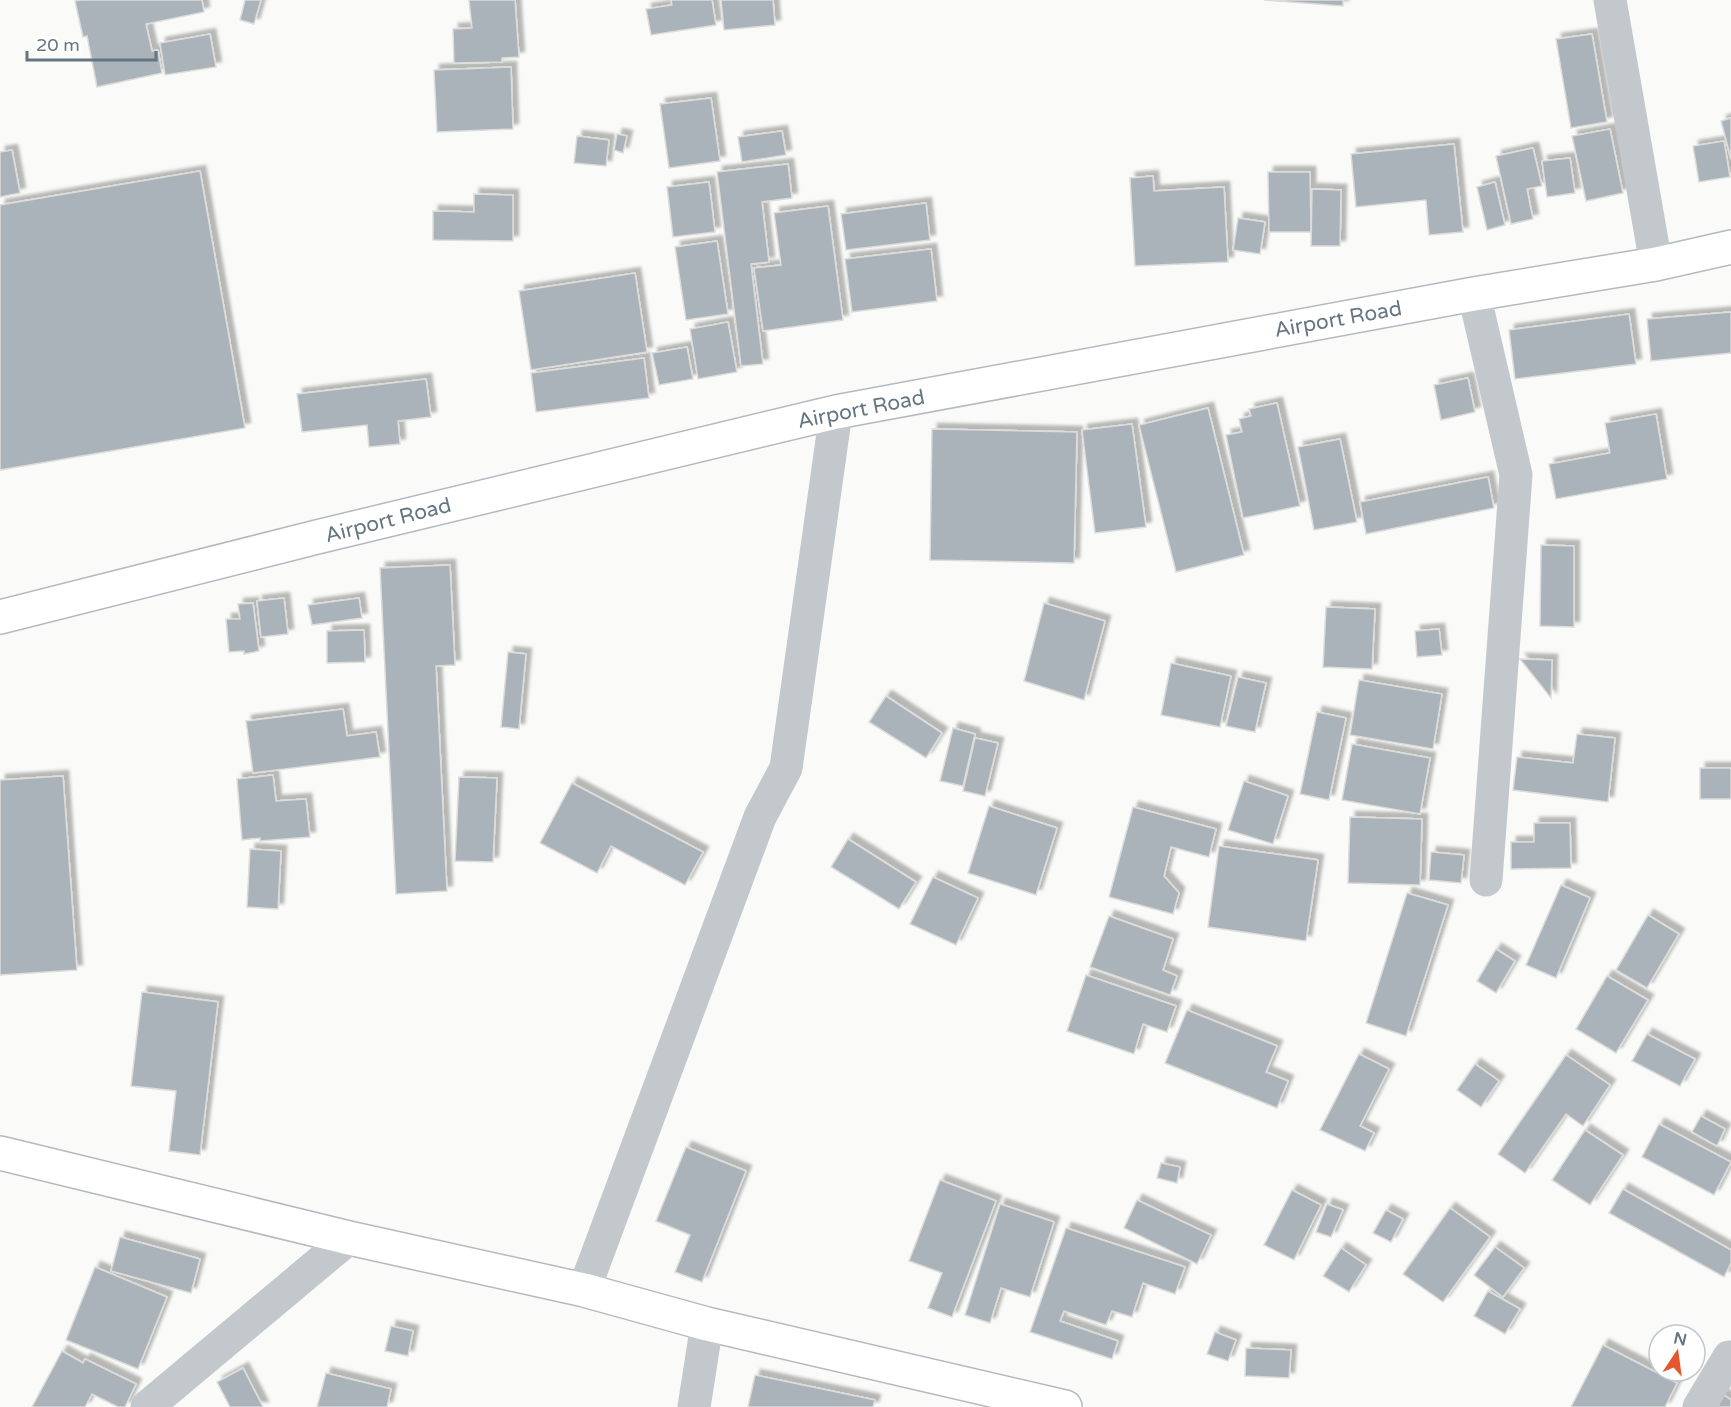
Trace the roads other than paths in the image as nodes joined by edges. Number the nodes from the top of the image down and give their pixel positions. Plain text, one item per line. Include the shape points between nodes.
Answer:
1 (1610, 0) edge
2 (1731, 247) edge
3 (1656, 264) junction
4 (1474, 294) junction
5 (836, 412) junction
6 (0, 616) edge
7 (1486, 880) dead end
8 (0, 1153) edge
9 (349, 1238) junction
10 (584, 1290) junction
11 (707, 1324) junction
12 (1731, 1357) edge
13 (147, 1407) edge
14 (694, 1407) edge
15 (1065, 1407) edge
16 (1699, 1407) edge

1 - 3 street
2 - 3 street, Airport Road
3 - 4 street, Airport Road
4 - 5 street, Airport Road
4 - 7 street via 1516,475
5 - 6 street, Airport Road
5 - 10 street via 786,768 760,817
8 - 9 street
9 - 10 street
9 - 13 street
10 - 11 street
11 - 14 street
11 - 15 street
12 - 16 street

